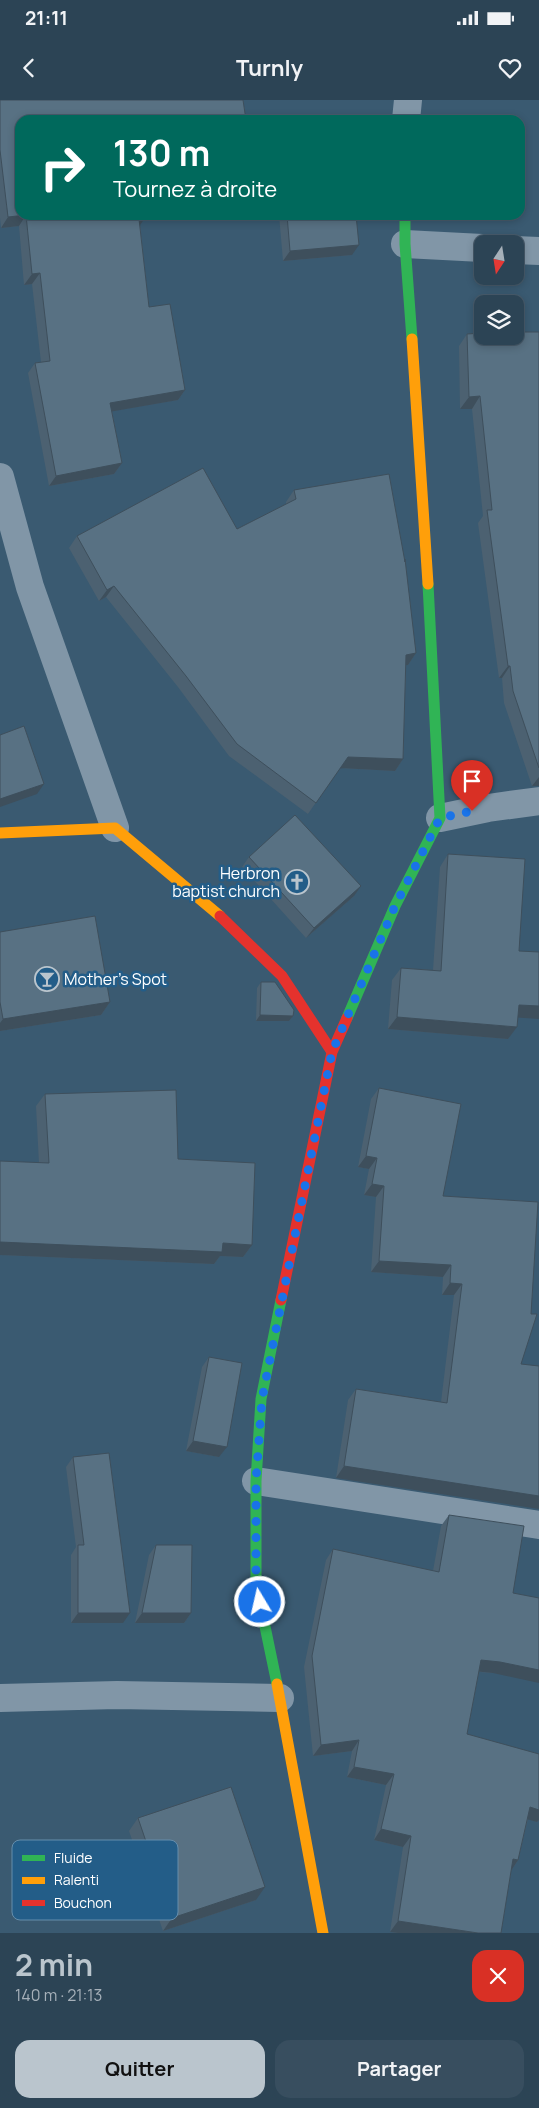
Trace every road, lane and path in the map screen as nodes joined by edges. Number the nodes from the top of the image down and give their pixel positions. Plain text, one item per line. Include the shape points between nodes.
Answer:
1 (408, 100) edge
2 (406, 115) edge
3 (404, 220) edge
4 (405, 244) junction
5 (474, 248) edge
6 (524, 250) edge
7 (539, 251) edge
8 (0, 477) edge
9 (539, 801) edge
10 (440, 818) junction
11 (115, 828) junction
12 (0, 833) edge
13 (332, 1052) junction
14 (256, 1481) junction
15 (539, 1525) edge
16 (0, 1698) edge
17 (280, 1698) junction
18 (322, 1933) edge

1 - 2 street
3 - 4 street
4 - 5 street
4 - 10 street
6 - 7 street
8 - 11 street via 30,587
9 - 10 street
10 - 13 street via 395,906
11 - 12 street
11 - 13 street via 213,909 282,976
13 - 14 street via 262,1399
14 - 15 street
14 - 17 street via 256,1583
16 - 17 street via 116,1695
17 - 18 street

